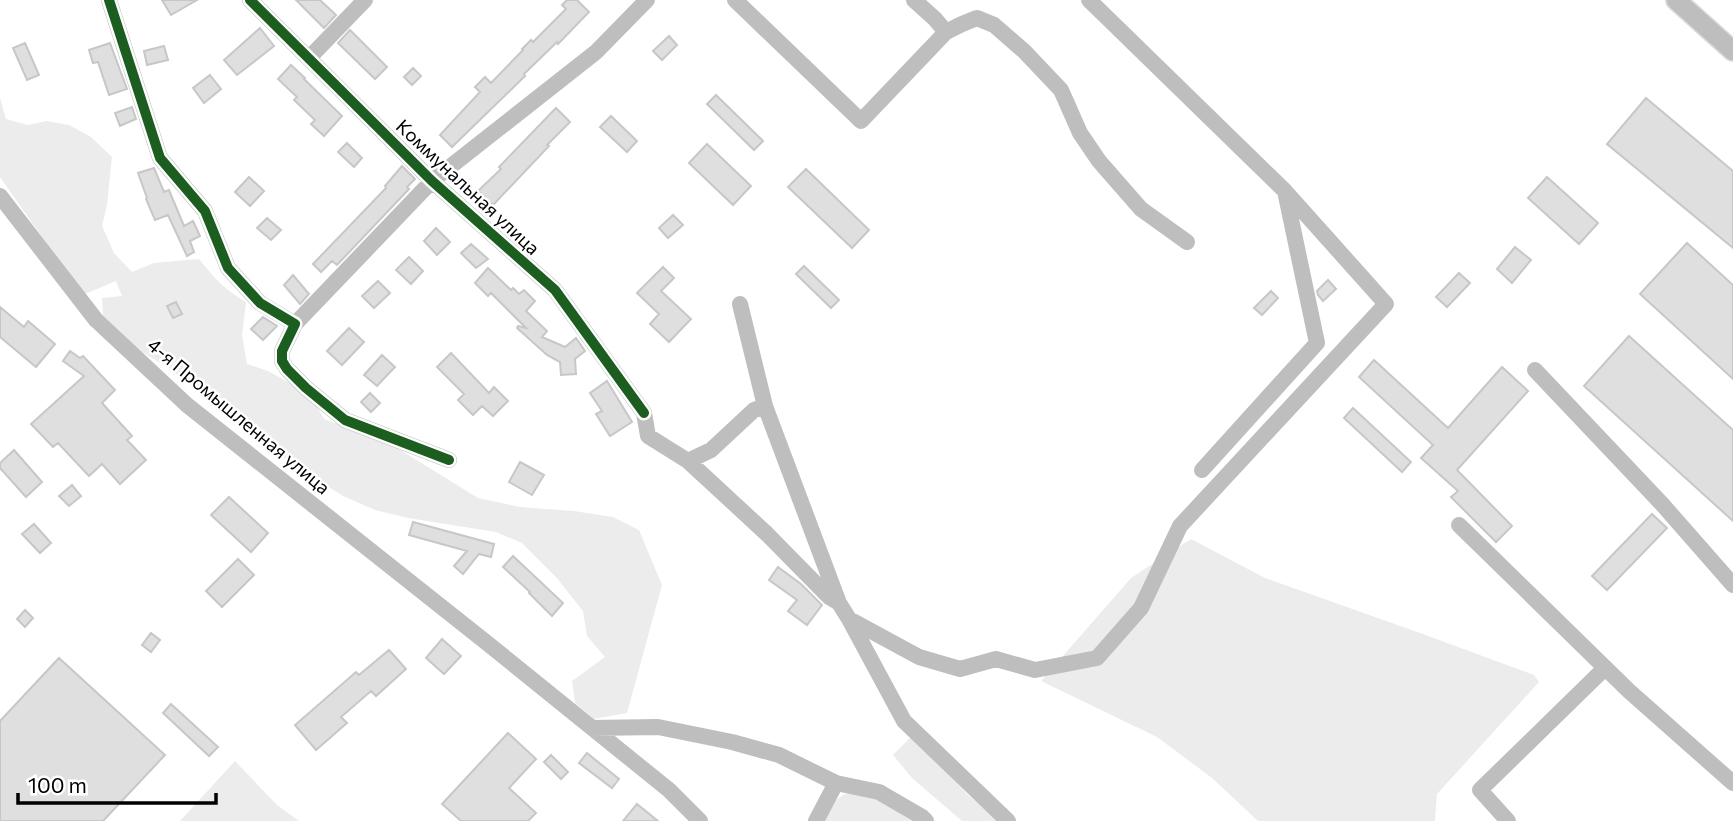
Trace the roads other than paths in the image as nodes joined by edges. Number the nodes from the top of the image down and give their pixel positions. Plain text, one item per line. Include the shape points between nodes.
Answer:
1 (109, 0) edge
2 (250, 0) edge
3 (365, 0) edge
4 (647, 0) edge
5 (735, 0) edge
6 (914, 0) edge
7 (1089, 0) edge
8 (1676, 0) edge
9 (946, 32) junction
10 (1733, 51) edge
11 (309, 58) junction
12 (432, 181) junction
13 (1285, 191) junction
14 (0, 196) edge
15 (1187, 242) dead end
16 (740, 304) dead end
17 (295, 324) junction
18 (1535, 370) dead end
19 (765, 406) junction
20 (449, 460) dead end
21 (688, 461) junction
22 (1202, 470) dead end
23 (1459, 525) dead end
24 (1733, 585) edge
25 (839, 603) junction
26 (849, 619) junction
27 (1605, 668) junction
28 (592, 728) junction
29 (836, 783) junction
30 (1733, 783) edge
31 (699, 821) edge
32 (816, 821) edge
33 (926, 821) edge
34 (1008, 821) edge
35 (1508, 821) edge

1 - 17 street via 160,158 205,211 228,268 260,303
2 - 11 street, Коммунальная улица
3 - 11 street
4 - 12 street via 596,52
5 - 9 street via 862,121
6 - 9 street
7 - 13 street
8 - 10 main road
9 - 15 street via 977,18 995,25 1061,90 1099,162 1141,209
11 - 12 street, Коммунальная улица
12 - 17 street
12 - 21 street, Коммунальная улица via 555,290 644,413 648,436
13 - 22 street via 1317,343
13 - 26 street via 1386,304 1180,526 1141,608 1097,658 1035,670 996,659 960,669 919,657
14 - 28 street, 4-я Промышленная улица via 96,320 187,405
16 - 19 street
17 - 20 street via 282,361 306,388 345,420
18 - 24 street
19 - 21 street via 754,410 711,450
19 - 25 street
21 - 25 street, Коммунальная улица
23 - 27 street
25 - 26 street
26 - 34 street via 904,721
27 - 30 street
27 - 35 street via 1480,790
28 - 29 street via 658,727 732,742 779,755
28 - 31 street, 4-я Промышленная улица via 669,790
29 - 32 street
29 - 33 street via 879,792

